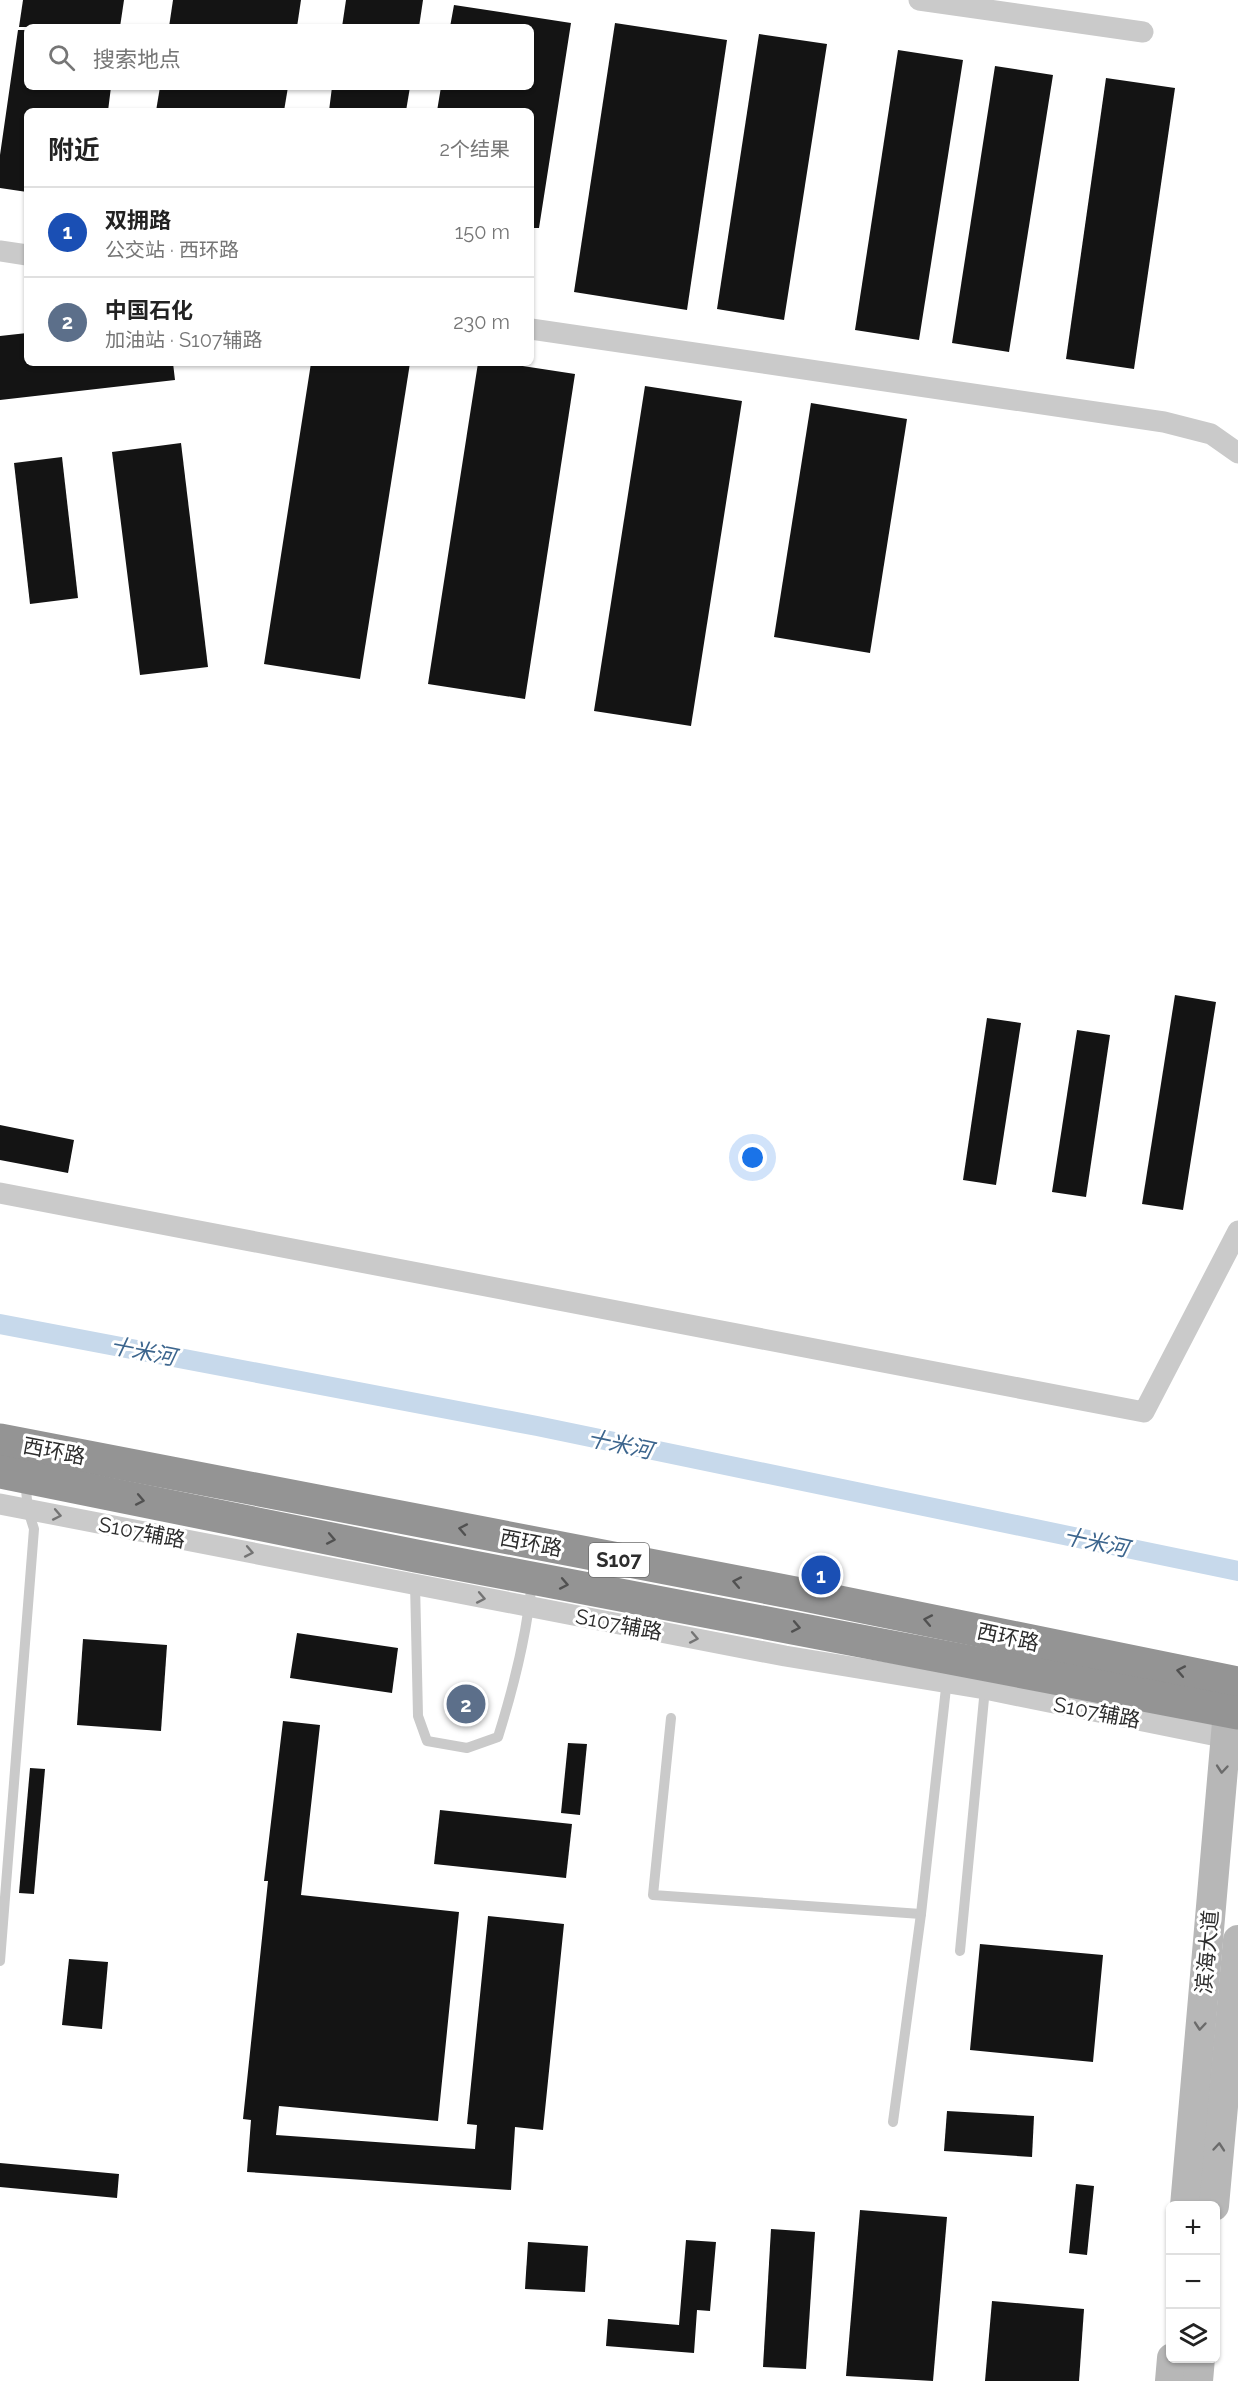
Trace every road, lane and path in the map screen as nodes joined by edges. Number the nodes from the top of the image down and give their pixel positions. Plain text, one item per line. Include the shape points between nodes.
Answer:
1 (919, 0) edge
2 (1143, 32) dead end
3 (0, 251) edge
4 (24, 255) edge
5 (534, 329) edge
6 (1238, 453) edge
7 (0, 1193) edge
8 (1238, 1231) edge
9 (0, 1440) edge
10 (12, 1474) edge
11 (0, 1504) edge
12 (28, 1510) junction
13 (416, 1570) junction
14 (531, 1593) junction
15 (955, 1650) junction
16 (990, 1658) junction
17 (1234, 1715) edge
18 (670, 1718) dead end
19 (921, 1914) junction
20 (1238, 1940) edge
21 (960, 1951) dead end
22 (0, 1961) edge
23 (893, 2122) dead end
24 (1185, 2201) edge
25 (1214, 2201) edge
26 (1172, 2363) edge
27 (1200, 2363) edge
28 (1170, 2381) edge
29 (1198, 2381) edge

1 - 2 street
3 - 4 street
5 - 6 street via 1164,422 1211,434
7 - 8 street via 1144,1412
15 -> 9 highway, 西环路 / S107
10 - 12 lane
10 -> 13 highway, 西环路 / S107
11 - 12 street, S107辅路
12 -> 13 street, S107辅路
12 - 22 lane via 34,1529
13 -> 14 highway, 西环路 / S107
13 - 14 lane via 418,1716 427,1740 467,1748 498,1737 514,1685
14 -> 15 highway, 西环路 / S107
15 - 16 highway, 西环路 / S107
15 - 19 lane
16 - 17 highway, 西环路 / S107
16 - 21 lane
17 -> 24 main road, 滨海大道
18 - 19 lane via 653,1895
19 - 23 lane
25 -> 20 main road, 滨海大道
26 - 28 main road
27 - 29 main road

